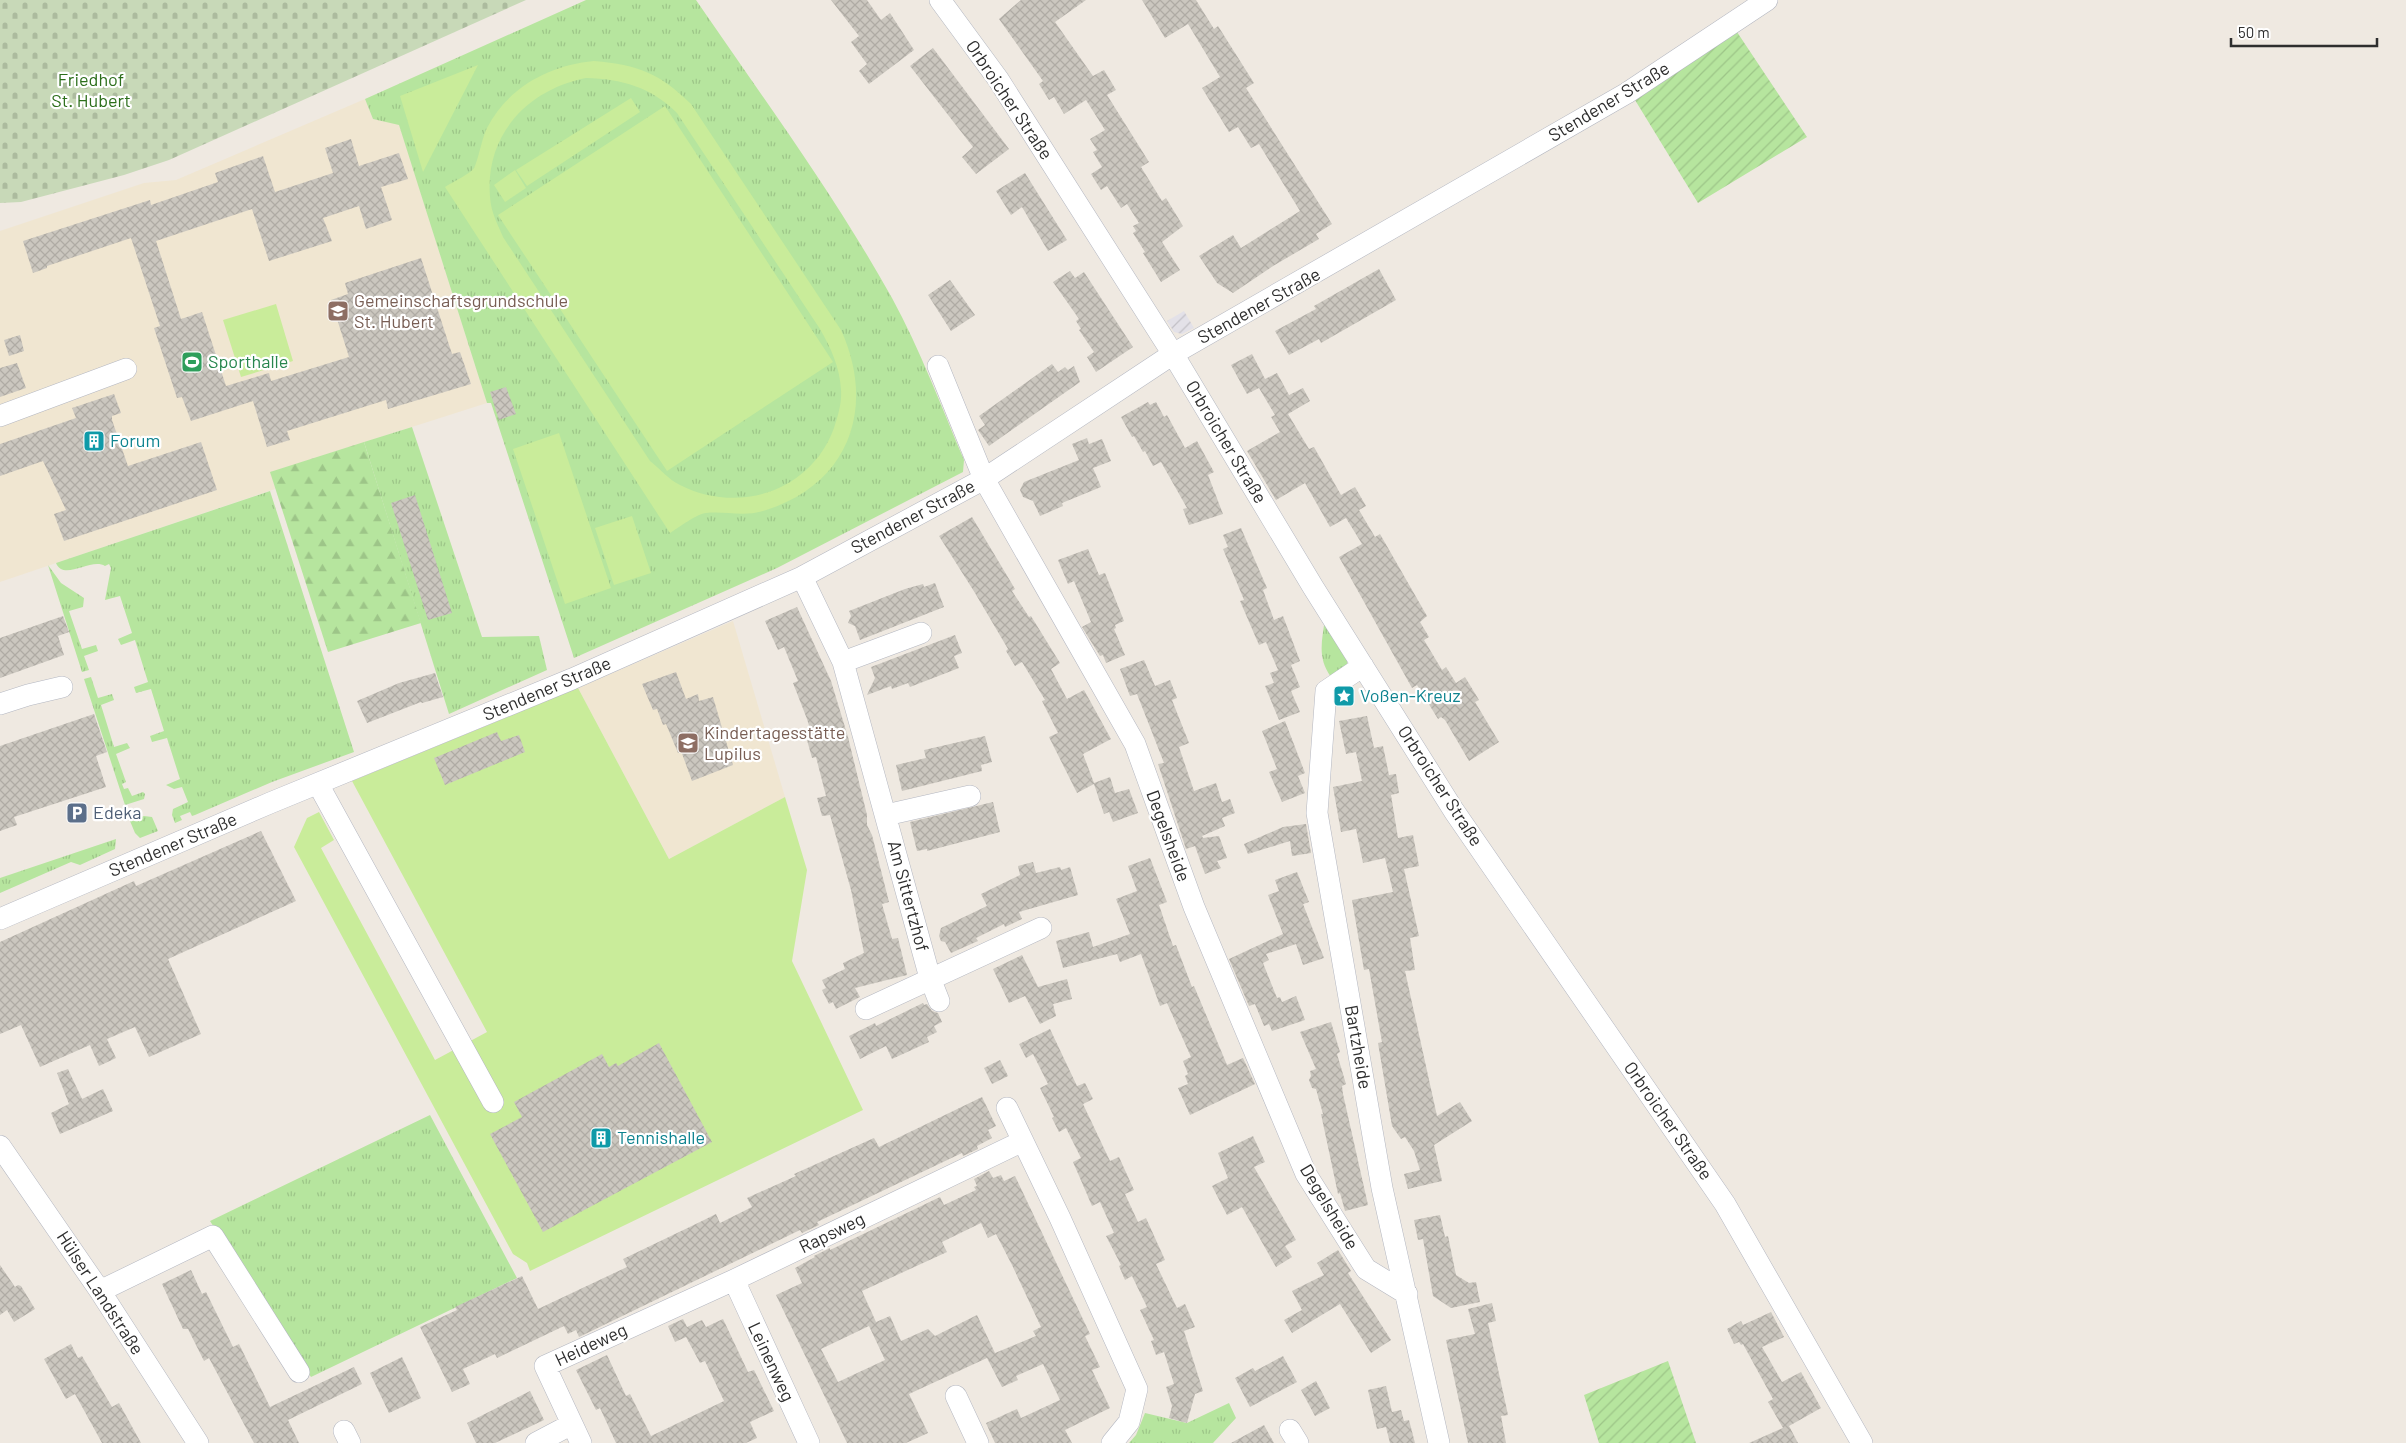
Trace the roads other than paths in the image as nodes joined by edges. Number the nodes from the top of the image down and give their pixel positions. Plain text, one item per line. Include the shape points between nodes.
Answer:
1 (940, 0) edge
2 (1767, 0) edge
3 (1173, 354) junction
4 (938, 366) dead end
5 (126, 369) dead end
6 (0, 416) edge
7 (984, 479) junction
8 (802, 577) junction
9 (921, 633) dead end
10 (843, 662) junction
11 (1363, 666) junction
12 (62, 687) dead end
13 (0, 704) edge
14 (318, 784) junction
15 (970, 796) dead end
16 (886, 815) junction
17 (0, 919) edge
18 (1041, 928) dead end
19 (930, 978) junction
20 (939, 1001) dead end
21 (866, 1009) dead end
22 (492, 1102) dead end
23 (1007, 1108) dead end
24 (1023, 1141) junction
25 (0, 1146) edge
26 (734, 1280) junction
27 (100, 1291) junction
28 (1406, 1294) junction
29 (640, 1321) joint
30 (298, 1372) dead end
31 (956, 1396) dead end
32 (577, 1434) edge
33 (198, 1443) edge
34 (536, 1443) edge
35 (809, 1443) edge
36 (978, 1443) edge
37 (1112, 1443) edge
38 (1438, 1443) edge
39 (1862, 1443) edge

1 - 3 street, Orbroicher Straße via 998,79
2 - 3 street, Stendener Straße via 1627,93
3 - 7 street, Stendener Straße
3 - 11 street, Orbroicher Straße
4 - 7 street, Degelsheide
5 - 6 street
7 - 8 street, Stendener Straße
7 - 28 street, Degelsheide via 1135,744 1194,907 1306,1174 1366,1268
8 - 10 street, Am Sittertzhof
8 - 14 street, Stendener Straße via 572,679
9 - 10 street
10 - 16 street, Am Sittertzhof
11 - 28 street, Bartzheide via 1326,692 1317,813 1382,1188
11 - 39 street, Orbroicher Straße via 1454,810 1725,1204
12 - 13 street
14 - 17 street, Stendener Straße
14 - 22 street
15 - 16 street
16 - 19 street, Am Sittertzhof
18 - 19 street, Am Sittertzhof
19 - 20 street, Am Sittertzhof
19 - 21 street, Am Sittertzhof
23 - 24 street
24 - 26 street, Rapsweg
24 - 37 street via 1137,1389 1129,1422
25 - 27 street, Hülser Landstraße
26 - 29 street, Rapsweg
26 - 35 street, Leinenweg
27 - 30 street via 213,1236
27 - 33 street, Hülser Landstraße
28 - 38 street, Bartzheide
29 - 32 street, Heideweg via 545,1366
31 - 36 street
32 - 34 street, Heideweg

